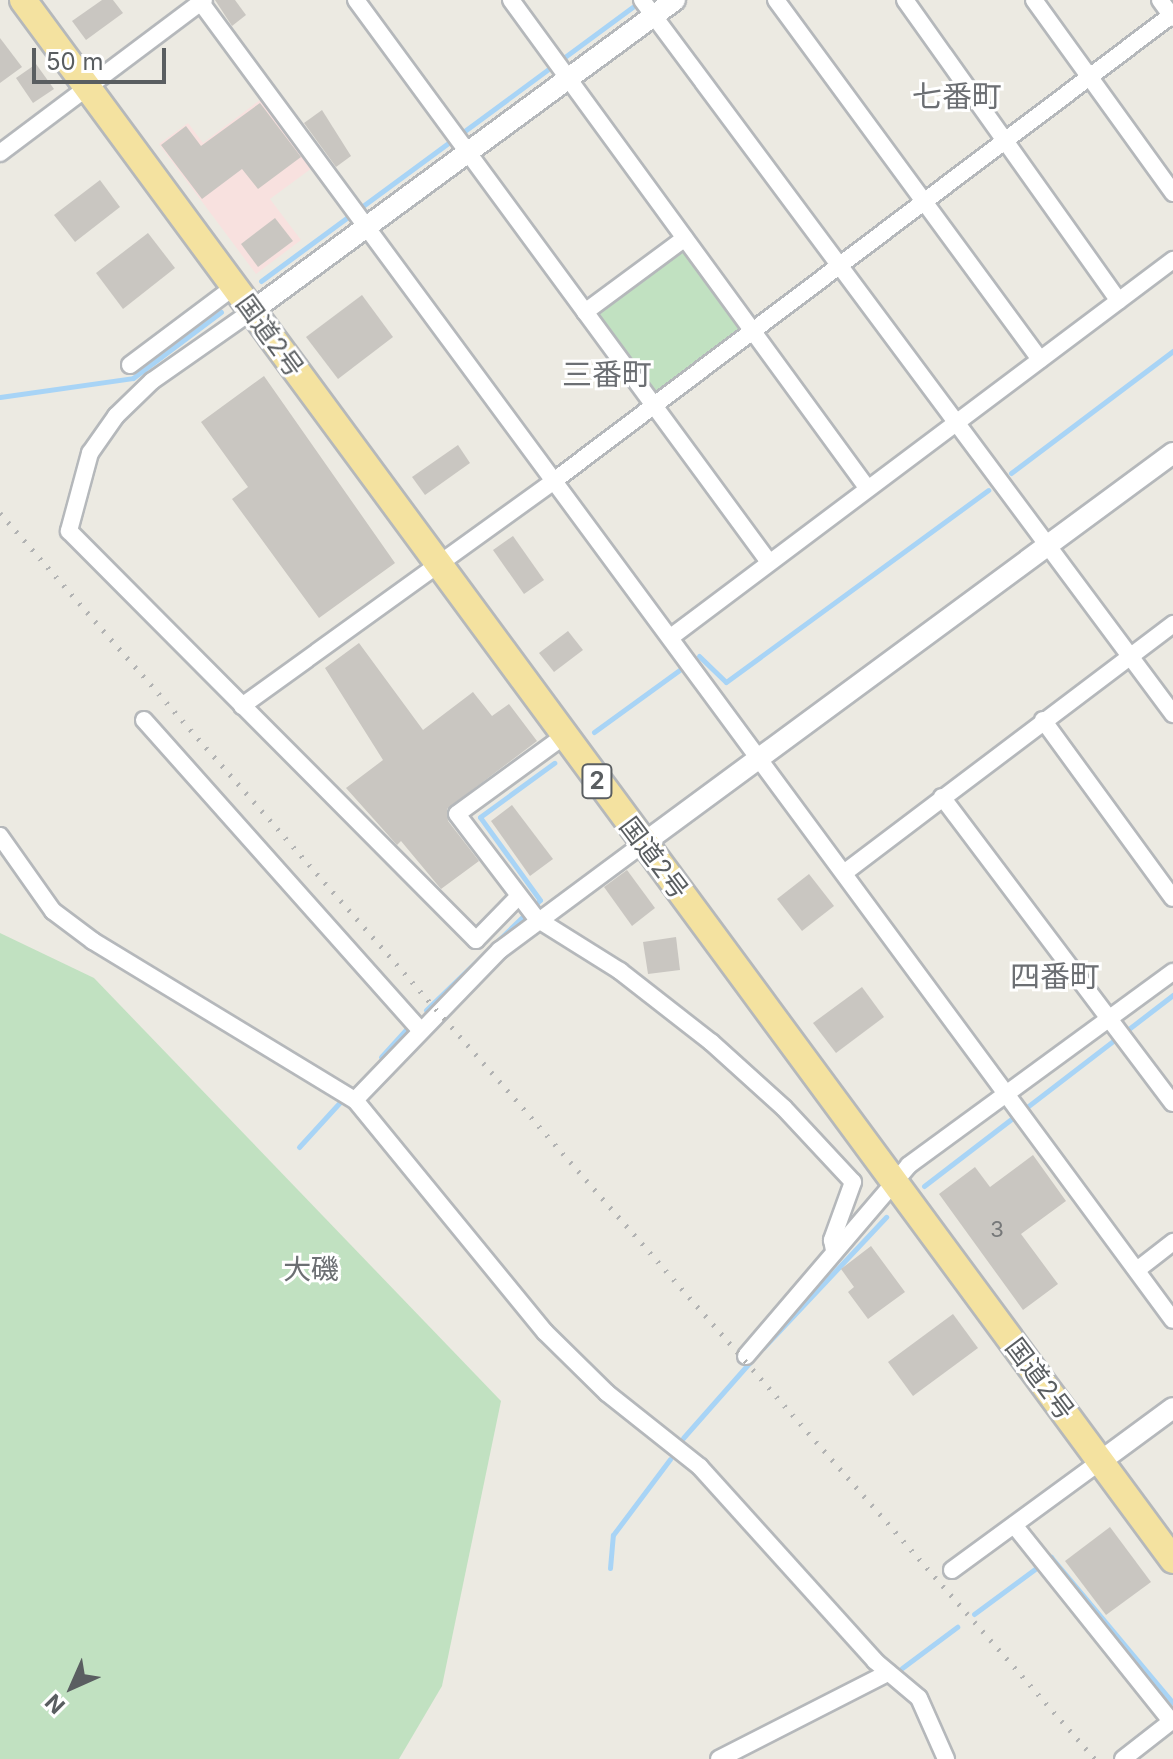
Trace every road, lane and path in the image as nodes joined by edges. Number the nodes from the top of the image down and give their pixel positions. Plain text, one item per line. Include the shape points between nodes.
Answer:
1 (23, 0) edge
2 (356, 0) edge
3 (511, 0) edge
4 (675, 0) edge
5 (776, 0) edge
6 (905, 0) edge
7 (1034, 0) edge
8 (1160, 0) edge
9 (201, 1) edge
10 (648, 8) edge
11 (1172, 16) edge
12 (561, 68) junction
13 (1091, 75) junction
14 (86, 86) junction
15 (1008, 140) junction
16 (461, 142) junction
17 (0, 153) edge
18 (1173, 193) edge
19 (926, 202) junction
20 (361, 217) junction
21 (685, 238) junction
22 (1173, 260) edge
23 (842, 266) junction
24 (234, 287) junction
25 (1119, 301) junction
26 (252, 311) junction
27 (585, 312) junction
28 (753, 331) junction
29 (1040, 360) junction
30 (130, 365) dead end
31 (654, 405) junction
32 (957, 422) junction
33 (1173, 453) edge
34 (555, 480) junction
35 (868, 489) junction
36 (1049, 546) junction
37 (769, 562) junction
38 (438, 563) junction
39 (1173, 624) edge
40 (671, 637) junction
41 (1130, 655) junction
42 (242, 706) junction
43 (1173, 714) edge
44 (144, 720) dead end
45 (1043, 720) junction
46 (564, 736) junction
47 (761, 760) junction
48 (942, 797) junction
49 (0, 836) edge
50 (644, 843) junction
51 (844, 873) junction
52 (1173, 898) edge
53 (527, 910) junction
54 (1173, 972) edge
55 (415, 1024) junction
56 (1117, 1031) junction
57 (1009, 1097) junction
58 (355, 1100) junction
59 (1173, 1103) edge
60 (893, 1182) junction
61 (1173, 1242) edge
62 (834, 1250) junction
63 (1137, 1270) junction
64 (1173, 1320) edge
65 (746, 1356) dead end
66 (1173, 1408) edge
67 (1101, 1461) junction
68 (1014, 1525) junction
69 (1173, 1560) edge
70 (952, 1570) dead end
71 (888, 1673) junction
72 (1172, 1720) edge
73 (719, 1759) edge
74 (946, 1759) edge
75 (1123, 1759) edge

1 - 14 highway, 国道2号 / 2
2 - 16 street
3 - 12 street
4 - 10 street
5 - 19 street
6 - 15 street
7 - 13 street
8 - 11 street
9 - 14 street
9 - 20 street
10 - 12 street
10 - 23 street
11 - 13 street
12 - 16 street
12 - 21 street
13 - 15 street
13 - 18 street
14 - 17 street
14 - 24 highway, 国道2号 / 2
15 - 19 street
15 - 25 street
16 - 20 street
16 - 27 street
19 - 23 street
19 - 29 street
20 - 26 street
20 - 34 street
21 - 27 street
21 - 28 street
22 - 25 street
23 - 28 street
23 - 32 street
24 - 26 highway, 国道2号 / 2
24 - 30 street
25 - 29 street
26 - 38 highway, 国道2号 / 2
26 - 42 street via 152,381 116,416 90,453 69,531
27 - 31 street
28 - 31 street
28 - 35 street
29 - 32 street
31 - 34 street
31 - 37 street
32 - 35 street
32 - 36 street
33 - 36 street
34 - 38 street
34 - 40 street
35 - 37 street
36 - 41 street
36 - 47 street
37 - 40 street
38 - 42 street
38 - 46 highway, 国道2号 / 2
39 - 41 street
40 - 47 street
41 - 43 street
41 - 45 street
42 - 53 street via 476,940
44 - 55 street
45 - 48 street
45 - 52 street
46 - 50 highway, 国道2号 / 2
46 - 53 street via 457,814
47 - 50 street
47 - 51 street
48 - 51 street
48 - 56 street
49 - 58 street via 53,911 93,941
50 - 53 street
50 - 60 highway, 国道2号 / 2
51 - 57 street
53 - 55 street
53 - 62 street via 620,971 711,1042 784,1108 853,1182 832,1240
54 - 56 street
55 - 58 street
56 - 57 street
56 - 59 street
57 - 60 street
57 - 63 street
58 - 71 street via 545,1332 607,1393 700,1467
60 - 62 street
60 - 67 highway, 国道2号 / 2
61 - 63 street
62 - 65 street
63 - 64 street
66 - 67 street
67 - 68 street
67 - 69 highway, 国道2号 / 2
68 - 70 street
68 - 72 street
71 - 73 street
71 - 74 street via 927,1709
72 - 75 street

